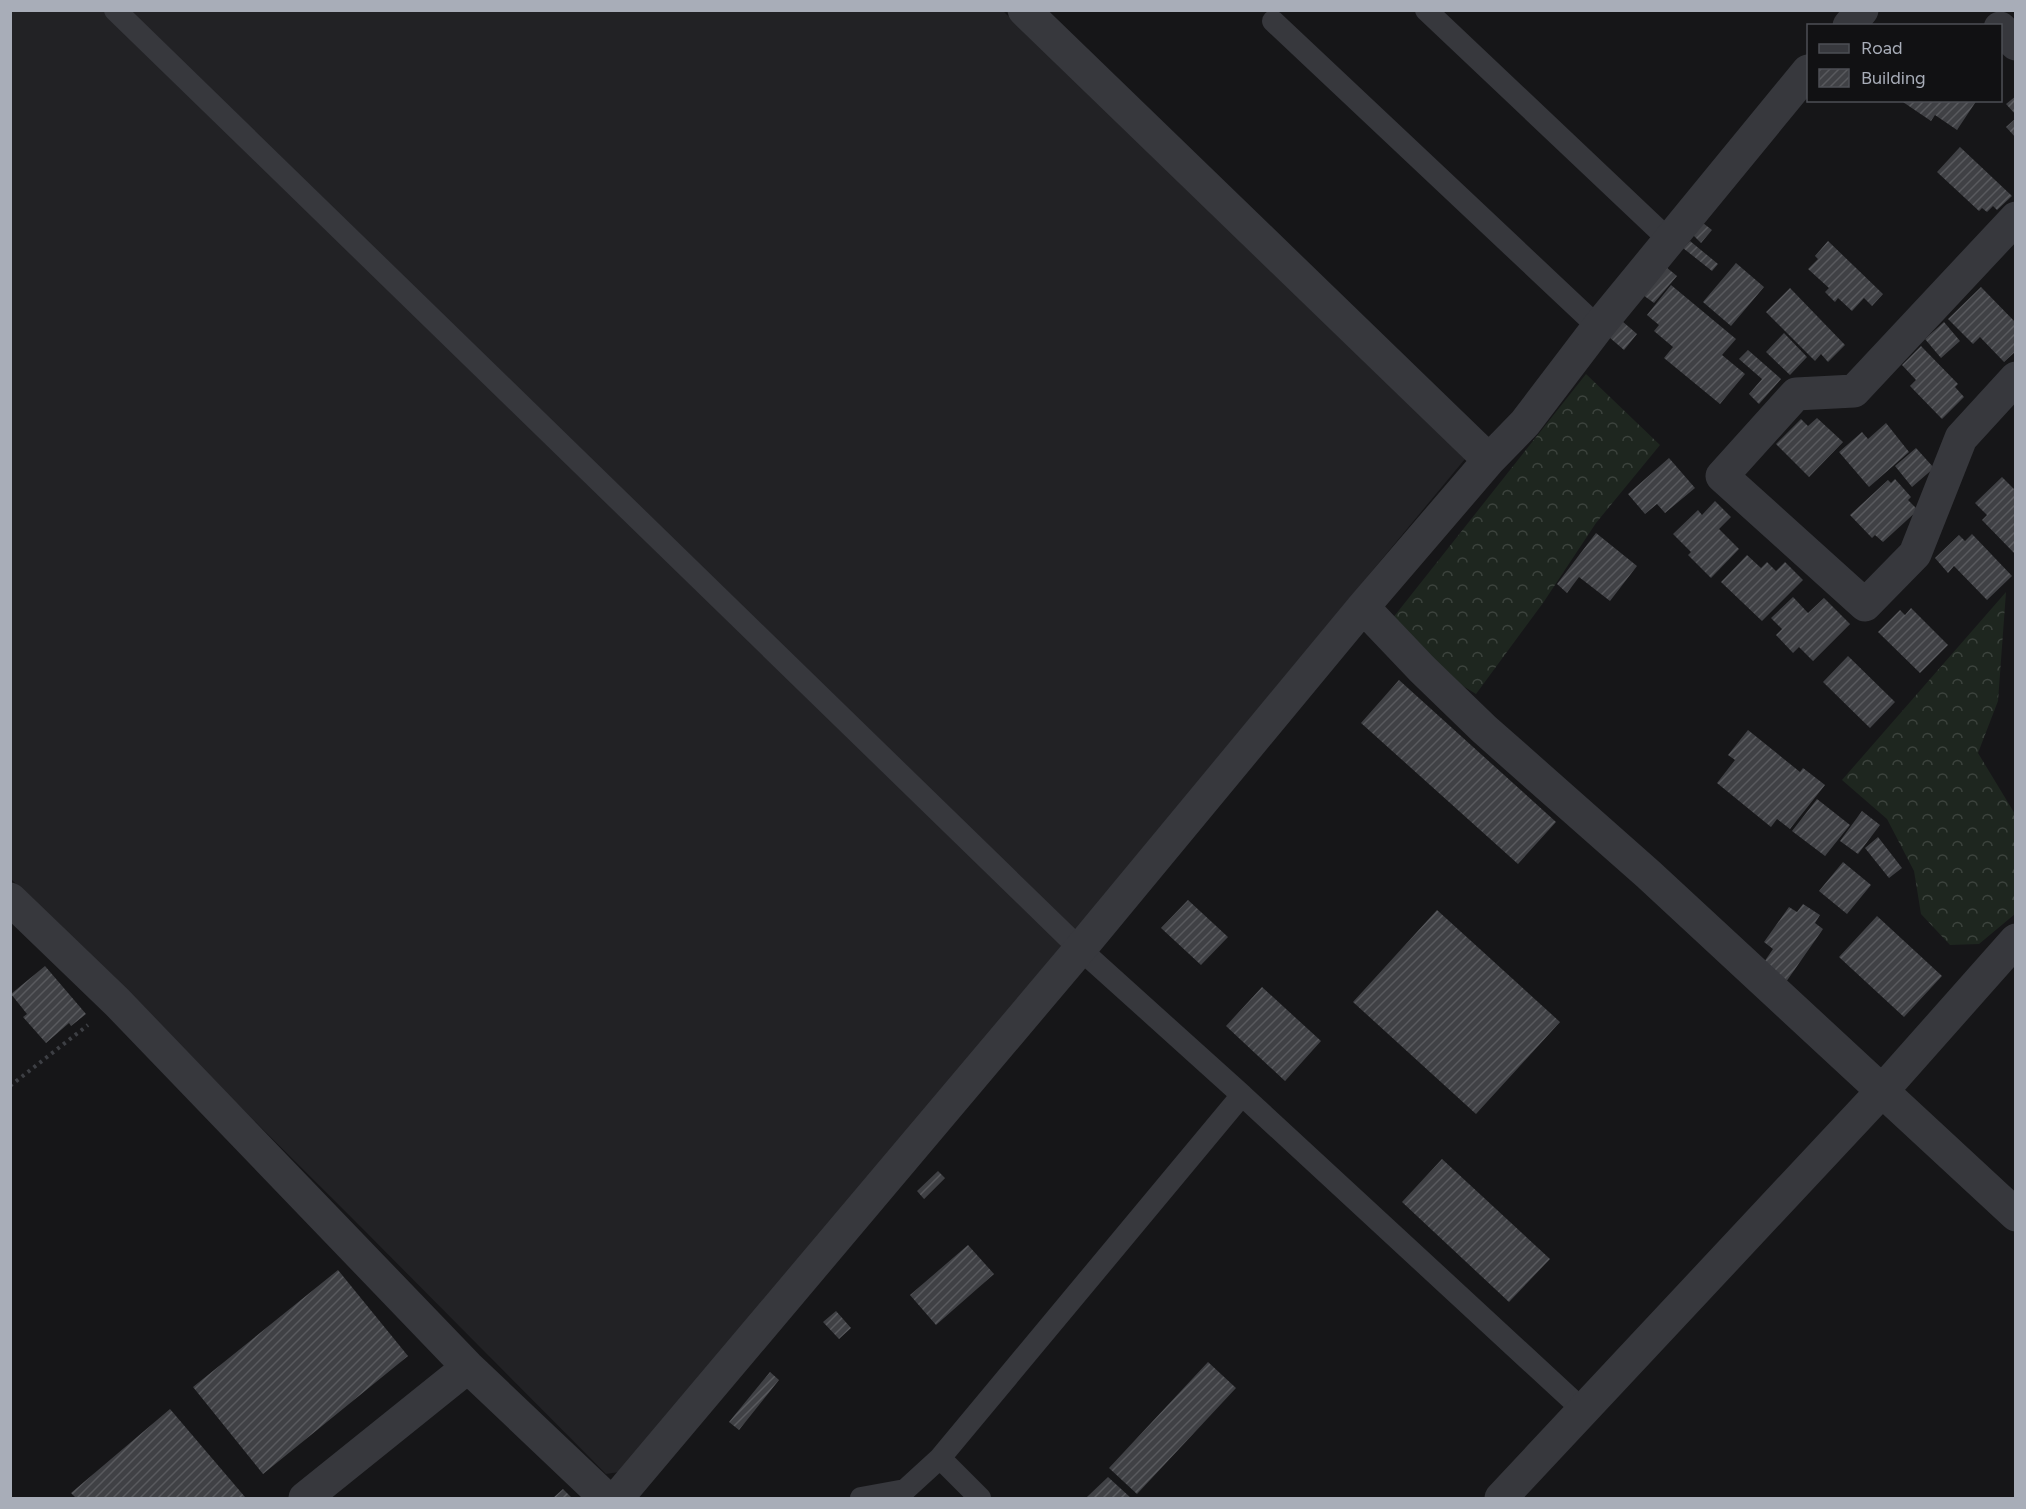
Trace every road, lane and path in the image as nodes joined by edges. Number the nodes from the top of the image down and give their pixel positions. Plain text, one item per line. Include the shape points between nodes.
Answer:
1 (115, 10) edge
2 (1024, 10) edge
3 (1426, 10) edge
4 (1862, 10) edge
5 (1983, 10) edge
6 (1274, 21) dead end
7 (1851, 24) edge
8 (1996, 24) edge
9 (2002, 30) edge
10 (2016, 44) edge
11 (1807, 73) edge
12 (2016, 218) edge
13 (1669, 240) junction
14 (1598, 327) junction
15 (2016, 378) edge
16 (1489, 460) junction
17 (1363, 608) junction
18 (10, 899) edge
19 (2016, 940) edge
20 (1080, 949) junction
21 (117, 1002) junction
22 (10, 1086) edge
23 (1882, 1091) junction
24 (1242, 1095) junction
25 (2016, 1215) edge
26 (468, 1367) junction
27 (1584, 1410) junction
28 (940, 1458) junction
29 (305, 1498) edge
30 (606, 1498) edge
31 (617, 1498) edge
32 (861, 1498) edge
33 (980, 1498) edge
34 (1502, 1498) edge

1 - 20 lane
2 - 16 street
3 - 13 lane
4 - 7 street
5 - 8 street
6 - 14 lane
9 - 10 street
11 - 13 street
12 - 15 street via 1854,391 1797,394 1722,476 1865,606 1915,554 1961,438
13 - 14 street
14 - 16 street via 1525,423
16 - 17 street
17 - 20 street
17 - 23 street via 1484,729 1648,874
18 - 21 street
19 - 23 street
20 - 24 lane
20 - 31 street
21 - 22 path
21 - 26 street
23 - 25 street
23 - 27 street
24 - 27 lane
24 - 28 lane
26 - 29 street
26 - 30 street
27 - 34 street
28 - 32 lane via 905,1490
28 - 33 lane

